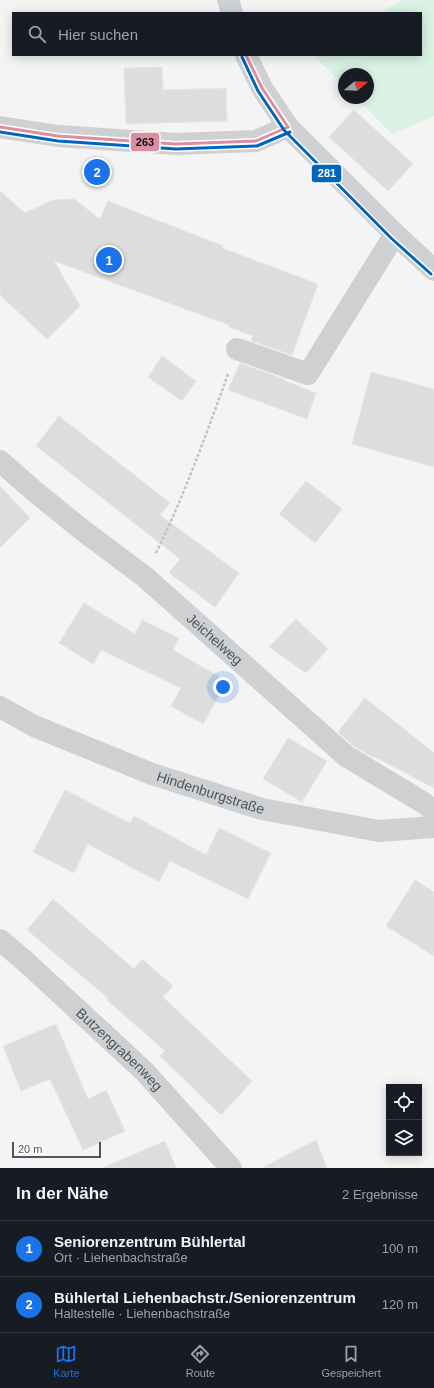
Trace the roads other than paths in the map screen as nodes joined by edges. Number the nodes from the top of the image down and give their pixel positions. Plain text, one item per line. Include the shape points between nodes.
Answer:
1 (228, 0) edge
2 (232, 12) edge
3 (246, 56) edge
4 (0, 127) edge
5 (288, 127) junction
6 (395, 234) junction
7 (434, 270) edge
8 (238, 349) road end
9 (0, 461) edge
10 (0, 707) edge
11 (434, 811) edge
12 (434, 827) edge
13 (0, 940) edge
14 (231, 1168) edge

1 - 2 street
3 - 5 street via 262,88
4 - 5 street via 66,137 176,144 256,141
5 - 6 street
6 - 7 street
6 - 8 street via 308,374
9 - 11 street, Jeichelweg via 81,529 144,577 346,756
10 - 12 street, Hindenburgstraße via 34,726 152,774 262,809 379,831
13 - 14 street, Butzengrabenweg via 144,1071

